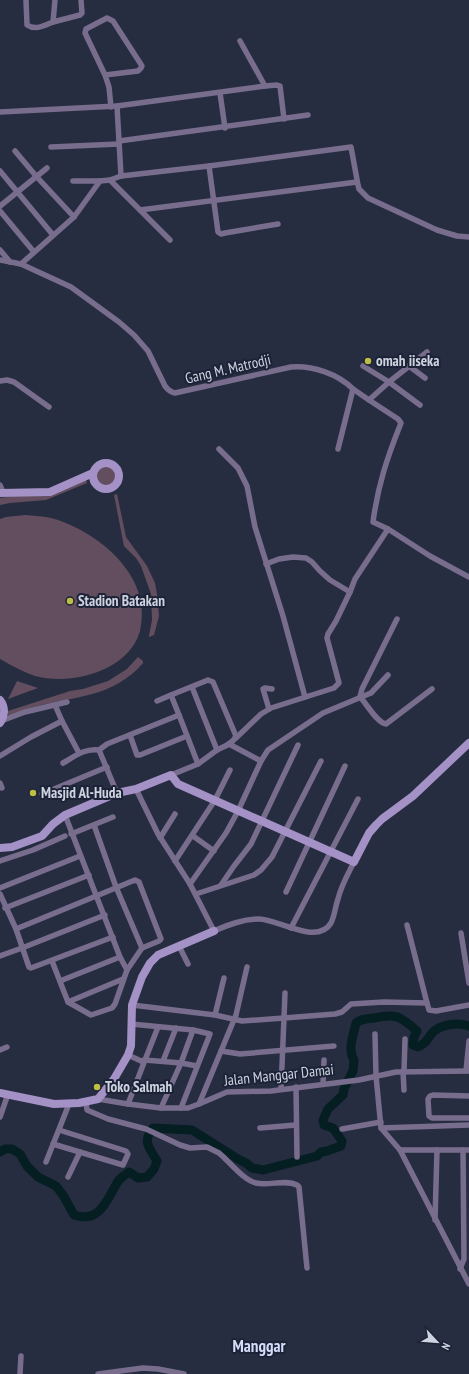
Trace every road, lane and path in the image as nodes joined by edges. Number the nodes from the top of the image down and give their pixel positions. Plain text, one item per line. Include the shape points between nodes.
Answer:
1 (26, 0) edge
2 (55, 0) edge
3 (81, 0) edge
4 (53, 22) junction
5 (240, 41) dead end
6 (106, 75) junction
7 (265, 86) junction
8 (220, 93) junction
9 (114, 107) junction
10 (0, 112) edge
11 (308, 116) dead end
12 (284, 119) junction
13 (225, 128) junction
14 (119, 143) junction
15 (51, 147) dead end
16 (15, 151) dead end
17 (209, 166) junction
18 (47, 168) dead end
19 (0, 171) edge
20 (36, 176) junction
21 (121, 176) junction
22 (110, 180) junction
23 (73, 181) dead end
24 (100, 181) junction
25 (357, 182) junction
26 (17, 192) junction
27 (214, 201) junction
28 (0, 206) edge
29 (140, 210) junction
30 (0, 211) edge
31 (74, 217) junction
32 (278, 224) dead end
33 (53, 235) junction
34 (469, 237) edge
35 (170, 240) dead end
36 (0, 250) edge
37 (34, 252) junction
38 (0, 260) edge
39 (10, 263) junction
40 (21, 264) junction
41 (427, 352) dead end
42 (363, 366) dead end
43 (409, 366) junction
44 (424, 378) dead end
45 (0, 381) edge
46 (389, 382) junction
47 (353, 389) junction
48 (369, 400) junction
49 (420, 405) dead end
50 (49, 407) dead end
51 (219, 449) dead end
52 (338, 449) dead end
53 (93, 473) dead end
54 (1, 490) edge
55 (388, 529) junction
56 (266, 564) junction
57 (469, 577) edge
58 (350, 592) junction
59 (397, 619) dead end
60 (388, 675) dead end
61 (192, 687) junction
62 (272, 689) dead end
63 (432, 690) dead end
64 (171, 695) junction
65 (306, 697) junction
66 (360, 697) junction
67 (0, 700) edge
68 (157, 701) dead end
69 (67, 702) dead end
70 (55, 705) junction
71 (269, 709) junction
72 (179, 715) junction
73 (62, 721) junction
74 (1, 722) edge
75 (130, 735) junction
76 (188, 736) junction
77 (236, 738) junction
78 (469, 743) edge
79 (229, 744) junction
80 (298, 745) dead end
81 (99, 750) junction
82 (217, 750) junction
83 (79, 753) junction
84 (0, 756) edge
85 (321, 760) dead end
86 (261, 761) junction
87 (63, 763) dead end
88 (198, 764) junction
89 (345, 766) dead end
90 (107, 767) junction
91 (230, 770) dead end
92 (174, 780) junction
93 (136, 789) junction
94 (117, 793) junction
95 (42, 794) dead end
96 (358, 799) dead end
97 (215, 800) junction
98 (238, 811) junction
99 (175, 814) dead end
100 (65, 815) junction
101 (113, 818) dead end
102 (261, 822) junction
103 (94, 825) junction
104 (284, 832) junction
105 (71, 834) junction
106 (65, 836) dead end
107 (193, 836) junction
108 (160, 838) junction
109 (309, 843) junction
110 (0, 848) edge
111 (214, 851) junction
112 (331, 853) junction
113 (80, 856) junction
114 (0, 861) edge
115 (175, 861) junction
116 (354, 862) junction
117 (89, 875) junction
118 (190, 884) junction
119 (221, 885) junction
120 (116, 887) junction
121 (0, 888) edge
122 (286, 892) dead end
123 (196, 894) junction
124 (96, 895) junction
125 (1, 898) edge
126 (5, 908) junction
127 (105, 915) junction
128 (407, 925) dead end
129 (291, 928) junction
130 (16, 929) junction
131 (214, 931) junction
132 (461, 933) dead end
133 (113, 936) junction
134 (179, 946) junction
135 (22, 948) junction
136 (142, 948) junction
137 (0, 956) edge
138 (120, 957) junction
139 (467, 959) edge
140 (52, 961) junction
141 (188, 964) dead end
142 (247, 967) dead end
143 (127, 970) junction
144 (224, 978) dead end
145 (123, 979) junction
146 (60, 981) junction
147 (469, 983) edge
148 (285, 993) dead end
149 (68, 1002) junction
150 (427, 1003) junction
151 (132, 1005) junction
152 (469, 1005) edge
153 (215, 1015) junction
154 (284, 1018) junction
155 (234, 1020) junction
156 (131, 1024) junction
157 (158, 1027) junction
158 (176, 1028) junction
159 (193, 1030) junction
160 (375, 1034) dead end
161 (404, 1039) dead end
162 (469, 1041) edge
163 (334, 1046) dead end
164 (7, 1047) dead end
165 (0, 1050) edge
166 (282, 1050) junction
167 (221, 1051) junction
168 (128, 1055) junction
169 (145, 1060) junction
170 (324, 1060) dead end
171 (163, 1061) junction
172 (180, 1062) junction
173 (197, 1066) junction
174 (404, 1071) junction
175 (468, 1071) edge
176 (376, 1076) junction
177 (323, 1084) junction
178 (296, 1087) junction
179 (280, 1089) junction
180 (404, 1090) dead end
181 (4, 1094) edge
182 (469, 1096) edge
183 (98, 1099) junction
184 (86, 1102) junction
185 (69, 1104) junction
186 (128, 1104) junction
187 (199, 1104) junction
188 (161, 1108) junction
189 (181, 1108) junction
190 (0, 1118) edge
191 (469, 1118) edge
192 (296, 1125) junction
193 (381, 1125) junction
194 (469, 1125) edge
195 (260, 1128) dead end
196 (342, 1129) dead end
197 (59, 1130) junction
198 (53, 1144) junction
199 (400, 1150) junction
200 (437, 1150) junction
201 (466, 1150) edge
202 (80, 1152) junction
203 (297, 1157) dead end
204 (46, 1162) dead end
205 (68, 1178) dead end
206 (435, 1221) junction
207 (307, 1268) dead end
208 (460, 1269) junction
209 (469, 1284) edge
210 (21, 1356) dead end
211 (20, 1374) edge
212 (98, 1374) edge
213 (184, 1374) edge

1 - 4 street via 26,23 29,27 38,28
2 - 4 street
3 - 4 street via 80,15
5 - 7 street
6 - 6 street via 138,71 142,66 113,21 107,18 86,29 85,33
6 - 9 street
7 - 8 street
7 - 12 street via 280,86
8 - 9 street
8 - 13 street
9 - 10 street
9 - 14 street
11 - 12 street
12 - 13 street
13 - 14 street
14 - 15 street
14 - 21 street
16 - 20 street
17 - 21 street
17 - 25 street via 351,147
17 - 27 street
18 - 20 street
19 - 26 street
20 - 26 street
20 - 31 street
21 - 22 street
22 - 24 street
22 - 29 street
23 - 24 street
24 - 31 street
25 - 27 street
25 - 34 street via 359,189 368,198 437,230
26 - 28 street
26 - 33 street
27 - 29 street
27 - 32 street via 218,232 221,234
29 - 35 street
30 - 37 street
31 - 33 street
33 - 37 street
36 - 39 street
37 - 40 street
38 - 39 street
39 - 40 street
40 - 47 street, Gang M. Matrodji via 71,287 108,312 148,351 165,386 172,392 297,366 337,377
41 - 43 street
42 - 46 street
43 - 44 street
43 - 46 street
45 - 50 street via 14,382
46 - 48 street
46 - 49 street
47 - 48 street
47 - 52 street
48 - 55 street via 398,419 401,424 376,496 373,522
51 - 56 street via 238,468 248,486 255,527
53 - 54 street via 50,492
55 - 57 street
55 - 58 street via 355,579
56 - 58 street via 278,558 306,558 330,580
56 - 65 street
58 - 65 street via 327,638 339,683 334,688
59 - 66 street
60 - 66 street via 371,693
61 - 64 street
61 - 77 street via 208,680 213,682
61 - 82 street
62 - 71 street via 263,689
63 - 66 street via 386,724 380,722
64 - 68 street
64 - 72 street
65 - 71 street
66 - 86 street via 323,712 268,750
67 - 74 street via 5,711
69 - 70 street
70 - 73 street
70 - 74 street via 25,712
71 - 77 street via 255,718
72 - 75 street
72 - 76 street
73 - 83 street
73 - 84 street
75 - 76 street via 136,753 140,755
75 - 81 street
76 - 88 street
77 - 79 street
78 - 116 street via 413,796 379,822 369,833
79 - 82 street
79 - 86 street
80 - 102 street
81 - 83 street
81 - 90 street
82 - 88 street
83 - 87 street
85 - 104 street
86 - 98 street
88 - 92 street
89 - 109 street
90 - 94 street
90 - 95 street
91 - 97 street
92 - 93 street
92 - 97 street
93 - 94 street
93 - 108 street
94 - 100 street
96 - 112 street
97 - 98 street
97 - 107 street
98 - 102 street
98 - 111 street
99 - 108 street
100 - 105 street
100 - 110 street via 42,836 12,847
101 - 103 street
102 - 104 street
102 - 119 street via 250,844
103 - 105 street
103 - 120 street
104 - 109 street
104 - 119 street via 272,857 261,870
105 - 113 street
106 - 114 street
107 - 111 street
107 - 115 street
108 - 115 street
109 - 112 street
109 - 122 street
111 - 118 street
112 - 116 street
112 - 129 street
113 - 117 street
113 - 121 street
115 - 118 street
116 - 129 street via 330,924 319,931 310,932
117 - 124 street
117 - 126 street
118 - 123 street
119 - 123 street
120 - 124 street
120 - 136 street
120 - 136 street via 135,880 139,882 161,939
123 - 131 street
124 - 127 street
124 - 130 street
125 - 126 street
126 - 130 street
127 - 133 street
127 - 135 street
128 - 150 street
129 - 131 street via 259,919 243,921
130 - 135 street
131 - 134 street
132 - 139 street
133 - 138 street
133 - 140 street
134 - 141 street
134 - 151 street via 158,955 150,963
135 - 137 street
135 - 140 street via 31,968
136 - 143 street
138 - 143 street
138 - 146 street
139 - 147 street
140 - 146 street
142 - 155 street
143 - 145 street
144 - 153 street
145 - 149 street
145 - 149 street via 114,1006 93,1016
146 - 149 street
148 - 154 street
150 - 152 street via 430,1010 434,1011
150 - 154 street via 351,1004 342,1012 335,1014
151 - 153 street
151 - 156 street
153 - 155 street
154 - 155 street
154 - 166 street
155 - 167 street
156 - 157 street
156 - 168 street via 131,1046
157 - 158 street
157 - 169 street
158 - 159 street
158 - 171 street
159 - 172 street
159 - 173 street via 210,1034
160 - 176 street
161 - 174 street
162 - 175 street
163 - 166 street
164 - 165 street
166 - 167 street via 240,1054
166 - 179 street
167 - 187 street
168 - 169 street via 141,1061
168 - 183 street
169 - 171 street
169 - 186 street
170 - 177 street
171 - 172 street
172 - 173 street
172 - 188 street
173 - 189 street
174 - 175 street, Jalan Manggar Damai
174 - 176 street, Jalan Manggar Damai
174 - 180 street
176 - 177 street, Jalan Manggar Damai
176 - 193 street
177 - 178 street, Jalan Manggar Damai
178 - 179 street, Jalan Manggar Damai
178 - 192 street
179 - 187 street, Jalan Manggar Damai via 227,1092
181 - 185 street, Jalan Manggar Damai via 54,1104
181 - 190 street
182 - 191 street via 433,1095 428,1099 429,1116 432,1118
183 - 184 street, Jalan Manggar Damai
183 - 186 street, Jalan Manggar Damai
184 - 185 street, Jalan Manggar Damai
184 - 207 street via 88,1111 146,1128 180,1145 214,1150 257,1184 297,1185
185 - 197 street
186 - 188 street, Jalan Manggar Damai
187 - 189 street, Jalan Manggar Damai
188 - 189 street, Jalan Manggar Damai
192 - 195 street
192 - 203 street
193 - 194 street
193 - 196 street
193 - 199 street
197 - 198 street
197 - 202 street via 126,1151 128,1154 123,1165
198 - 202 street
198 - 204 street
199 - 200 street
199 - 206 street
200 - 201 street
200 - 206 street
201 - 208 street via 464,1259
202 - 205 street
206 - 208 street
208 - 209 street
210 - 211 street
212 - 213 street via 142,1368

